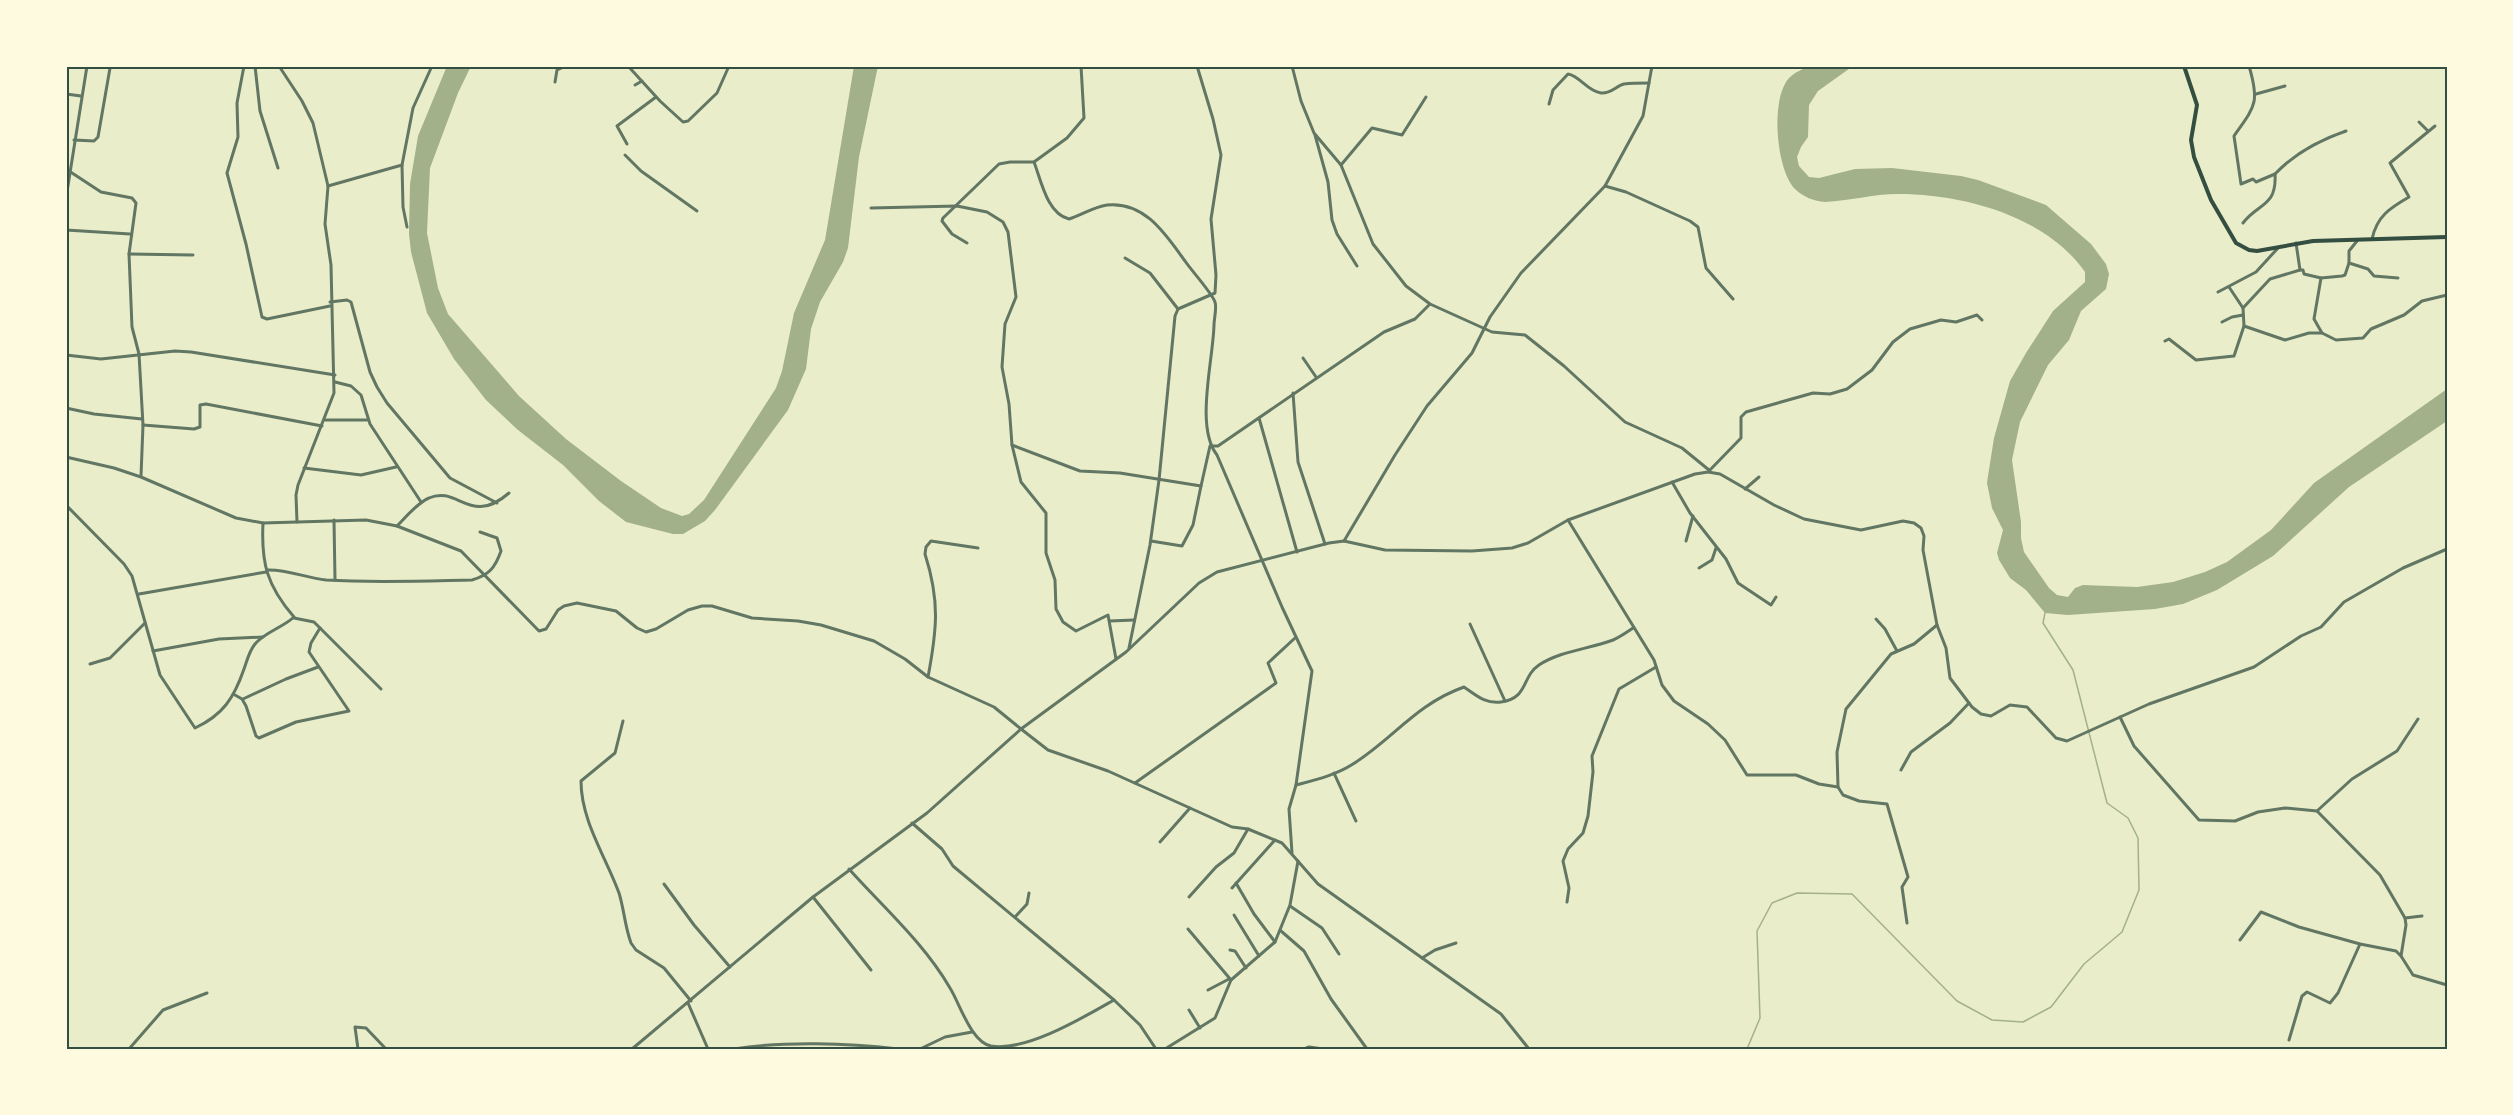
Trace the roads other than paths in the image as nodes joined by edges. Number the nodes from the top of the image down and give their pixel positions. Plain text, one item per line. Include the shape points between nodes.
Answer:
1 (87, 66) edge
2 (244, 66) edge
3 (255, 66) edge
4 (279, 66) edge
5 (432, 66) edge
6 (566, 66) edge
7 (628, 66) edge
8 (729, 66) edge
9 (1080, 66) edge
10 (1197, 66) edge
11 (1292, 66) edge
12 (1652, 66) edge
13 (2184, 66) edge
14 (2249, 66) edge
15 (110, 68) dead end
16 (642, 81) junction
17 (555, 82) dead end
18 (1649, 83) junction
19 (635, 84) dead end
20 (2285, 86) dead end
21 (66, 94) edge
22 (2256, 94) junction
23 (81, 96) junction
24 (656, 97) junction
25 (1426, 97) dead end
26 (1549, 105) dead end
27 (2420, 122) dead end
28 (2435, 126) dead end
29 (2346, 131) dead end
30 (2428, 131) junction
31 (1314, 133) junction
32 (74, 140) junction
33 (627, 144) dead end
34 (625, 155) dead end
35 (1034, 162) junction
36 (402, 165) junction
37 (1341, 165) junction
38 (279, 168) dead end
39 (67, 170) edge
40 (2275, 174) junction
41 (328, 186) junction
42 (1605, 186) junction
43 (66, 198) edge
44 (954, 206) junction
45 (871, 208) dead end
46 (697, 211) dead end
47 (2243, 223) dead end
48 (407, 227) dead end
49 (66, 230) edge
50 (130, 234) junction
51 (2447, 237) edge
52 (2373, 239) junction
53 (2357, 240) junction
54 (967, 243) dead end
55 (2296, 243) junction
56 (2278, 248) junction
57 (129, 254) junction
58 (193, 255) dead end
59 (1125, 258) dead end
60 (2349, 263) junction
61 (1357, 266) dead end
62 (2300, 270) junction
63 (2321, 278) junction
64 (2398, 278) dead end
65 (2228, 287) junction
66 (2218, 292) dead end
67 (2447, 295) edge
68 (1210, 296) junction
69 (1733, 299) dead end
70 (330, 304) junction
71 (1430, 304) junction
72 (2243, 308) junction
73 (1178, 309) junction
74 (2243, 315) junction
75 (1982, 320) dead end
76 (2222, 322) dead end
77 (2244, 326) junction
78 (1485, 328) junction
79 (2322, 333) junction
80 (2165, 341) dead end
81 (140, 354) junction
82 (66, 355) edge
83 (1303, 358) dead end
84 (335, 375) junction
85 (1316, 376) junction
86 (335, 382) junction
87 (1293, 393) junction
88 (66, 408) edge
89 (1259, 417) junction
90 (142, 419) junction
91 (325, 420) junction
92 (368, 420) junction
93 (143, 425) junction
94 (322, 426) junction
95 (1012, 445) junction
96 (1210, 446) junction
97 (66, 457) edge
98 (396, 466) junction
99 (304, 468) junction
100 (1709, 471) junction
101 (141, 477) junction
102 (1759, 477) dead end
103 (1159, 480) junction
104 (1672, 482) junction
105 (1201, 486) junction
106 (1745, 489) junction
107 (509, 493) dead end
108 (421, 502) junction
109 (497, 503) junction
110 (66, 505) edge
111 (70, 509) junction
112 (66, 515) edge
113 (1693, 516) junction
114 (333, 520) junction
115 (1568, 520) junction
116 (263, 522) junction
117 (297, 522) junction
118 (397, 526) junction
119 (480, 532) dead end
120 (1151, 541) junction
121 (1344, 541) junction
122 (1686, 541) dead end
123 (1325, 544) junction
124 (978, 548) dead end
125 (1716, 548) junction
126 (2447, 549) edge
127 (1297, 552) junction
128 (1263, 561) junction
129 (1699, 568) dead end
130 (266, 571) junction
131 (486, 575) junction
132 (335, 580) junction
133 (139, 594) junction
134 (1776, 597) dead end
135 (294, 618) junction
136 (1876, 619) dead end
137 (1110, 621) junction
138 (1134, 621) junction
139 (145, 623) junction
140 (1470, 624) dead end
141 (1936, 625) junction
142 (320, 628) junction
143 (1634, 628) junction
144 (263, 637) junction
145 (1296, 638) junction
146 (1129, 648) junction
147 (153, 651) junction
148 (1897, 651) junction
149 (1116, 659) junction
150 (90, 664) dead end
151 (318, 667) junction
152 (1656, 667) junction
153 (928, 677) junction
154 (381, 689) dead end
155 (235, 695) junction
156 (242, 699) junction
157 (1505, 701) junction
158 (1969, 703) junction
159 (2118, 717) junction
160 (2418, 719) dead end
161 (623, 721) dead end
162 (1021, 729) junction
163 (1901, 770) dead end
164 (1334, 773) junction
165 (1135, 783) junction
166 (1296, 786) junction
167 (1838, 787) junction
168 (1190, 808) junction
169 (2317, 811) junction
170 (1356, 821) dead end
171 (912, 823) junction
172 (1248, 829) junction
173 (1275, 840) junction
174 (1160, 842) dead end
175 (1292, 853) junction
176 (1298, 861) junction
177 (849, 869) junction
178 (664, 884) dead end
179 (1236, 884) junction
180 (1232, 888) dead end
181 (1029, 893) dead end
182 (813, 897) junction
183 (1189, 897) dead end
184 (1567, 902) dead end
185 (1290, 905) junction
186 (1234, 915) dead end
187 (2422, 916) dead end
188 (1015, 917) junction
189 (2405, 918) junction
190 (1907, 923) dead end
191 (1188, 929) dead end
192 (1281, 931) junction
193 (2240, 940) dead end
194 (1275, 942) junction
195 (1456, 943) dead end
196 (2360, 944) junction
197 (1230, 950) dead end
198 (1339, 954) dead end
199 (1259, 956) junction
200 (2401, 956) junction
201 (1422, 958) junction
202 (730, 968) junction
203 (1246, 968) junction
204 (871, 970) dead end
205 (1230, 980) junction
206 (2447, 985) edge
207 (1208, 990) dead end
208 (207, 993) dead end
209 (1114, 1000) junction
210 (689, 1002) junction
211 (1189, 1010) dead end
212 (1200, 1028) junction
213 (972, 1032) junction
214 (2289, 1041) dead end
215 (1363, 1046) junction
216 (773, 1047) edge
217 (856, 1047) edge
218 (707, 1048) edge
219 (750, 1048) edge
220 (129, 1049) edge
221 (358, 1049) edge
222 (386, 1049) edge
223 (632, 1049) edge
224 (734, 1049) edge
225 (898, 1049) edge
226 (920, 1049) edge
227 (1156, 1049) edge
228 (1165, 1049) edge
229 (1304, 1049) edge
230 (1323, 1049) edge
231 (1356, 1049) edge
232 (1367, 1049) edge
233 (1528, 1049) edge

1 - 23 street
2 - 70 street via 237,103 238,137 227,173 262,316
3 - 38 street via 261,111
4 - 41 street via 313,123
5 - 36 street via 413,108
6 - 17 street via 557,70
7 - 16 street
8 - 24 street via 717,93 688,121 676,118
9 - 35 street via 1083,118 1067,138
10 - 68 street via 1221,155 1211,219 1216,275 1215,293
11 - 31 street
12 - 18 street
13 - 56 main road via 2197,105 2192,147 2211,200 2236,243 2252,251
14 - 22 street
15 - 32 street via 97,140
16 - 19 street
16 - 24 street
18 - 26 street via 1625,84 1601,93 1568,74 1553,90
18 - 42 street via 1643,116
20 - 22 street
21 - 23 street
22 - 40 street via 2255,105 2234,136 2241,184
23 - 32 street
24 - 33 street via 617,126
25 - 37 street via 1402,135 1372,128
27 - 30 street
28 - 30 street
29 - 40 street via 2297,155
30 - 52 street via 2390,163 2409,197 2385,211
31 - 37 street
31 - 61 street via 1328,182 1332,219 1340,241
32 - 39 street
34 - 46 street
35 - 44 street via 999,164
35 - 68 street via 1056,213 1069,219 1108,205 1130,207 1148,216
36 - 41 street
36 - 48 street
37 - 71 street via 1373,244 1399,278
39 - 43 street
39 - 50 street via 101,192 135,201
40 - 47 street via 2276,184 2267,204
41 - 70 street via 325,224 331,266
42 - 69 street via 1690,220 1698,227 1706,268
42 - 78 street via 1521,273
44 - 45 street
44 - 54 street via 942,221 952,234
44 - 95 street via 987,212 1001,219 1008,232 1016,297 1005,324 1002,367
49 - 50 street
50 - 57 street
51 - 52 main road
52 - 53 main road
53 - 55 main road
53 - 60 street via 2349,252
55 - 56 main road
55 - 62 street
56 - 65 street via 2256,272
57 - 58 street
57 - 81 street via 132,327
59 - 73 street via 1150,273
60 - 63 street via 2345,275
60 - 64 street via 2373,276
62 - 63 street
62 - 72 street via 2270,279
63 - 79 street via 2314,319
65 - 66 street
65 - 72 street
67 - 79 street via 2422,301 2404,315 2371,328 2363,338 2336,340
68 - 73 street
68 - 96 street via 1215,302 1206,411
70 - 84 street
70 - 109 street via 351,302 376,387 413,436 450,478
71 - 78 street
71 - 85 street via 1415,319 1384,332
72 - 74 street
73 - 103 street
74 - 76 street
74 - 77 street
75 - 100 street via 1977,315 1910,329 1893,342 1872,370 1847,389 1813,393 1746,411 1741,417 1741,438
77 - 79 street via 2285,339
77 - 80 street via 2234,356 2226,358 2196,360 2169,339
78 - 100 street via 1525,336 1625,422 1682,448
78 - 121 street via 1472,352 1420,416
81 - 82 street via 101,359
81 - 84 street via 191,352
81 - 90 street
83 - 85 street
84 - 86 street
85 - 87 street
86 - 91 street
86 - 92 street via 356,390
87 - 89 street
87 - 123 street via 1298,462
88 - 90 street
89 - 96 street via 1218,446
89 - 127 street
90 - 93 street
91 - 92 street
91 - 94 street
92 - 98 street
93 - 94 street via 200,427 200,405 206,404
93 - 101 street
94 - 99 street
95 - 103 street via 1080,471
95 - 137 street via 1021,482 1046,513 1046,553 1055,580 1056,609 1063,622 1076,631 1108,615
96 - 105 street
96 - 128 street
97 - 101 street
98 - 99 street via 361,475
98 - 108 street
99 - 117 street via 296,495
100 - 104 street
100 - 106 street
101 - 116 street via 222,513
102 - 106 street
103 - 105 street
103 - 120 street
104 - 113 street
104 - 115 street
105 - 120 street via 1193,525 1182,546
106 - 141 street via 1804,519 1845,528 1861,530 1903,521 1914,523 1924,536
107 - 109 street
108 - 109 street via 435,496 484,507
108 - 118 street
110 - 111 street
111 - 112 street
111 - 133 street via 124,564
113 - 122 street
113 - 125 street
114 - 117 street
114 - 118 street via 366,520
114 - 132 street
115 - 121 street via 1512,548 1385,550
115 - 143 street
116 - 117 street
116 - 130 street via 261,553
118 - 131 street via 461,551
119 - 131 street via 495,536 501,546 498,559
120 - 138 street
121 - 123 street
123 - 127 street
124 - 153 street via 931,541 926,547 937,599
125 - 129 street via 1712,560
125 - 134 street via 1738,583 1771,605
126 - 159 street via 2403,568 2344,602 2321,627 2254,667
127 - 128 street
128 - 145 street
128 - 146 street via 1217,572 1199,583
130 - 132 street
130 - 133 street
130 - 135 street via 279,601
131 - 132 street via 472,580
131 - 153 street via 539,631 546,629 558,610 570,604 616,611 646,632 688,610 712,606 752,618 821,625 874,641
133 - 139 street
135 - 142 street via 311,620
135 - 144 street
136 - 148 street
137 - 138 street
137 - 149 street
138 - 146 street
139 - 147 street
139 - 150 street via 110,658
140 - 157 street
141 - 148 street via 1914,644
141 - 158 street via 1946,648 1950,678
142 - 151 street via 309,648
142 - 154 street
143 - 152 street
143 - 157 street via 1615,639 1536,667 1520,693
144 - 147 street via 219,639
144 - 155 street via 254,645
145 - 165 street via 1269,663 1276,683
145 - 166 street via 1312,671
146 - 149 street
147 - 155 street via 160,675 195,728 212,721
148 - 167 street via 1846,709 1837,752
149 - 162 street
151 - 156 street
151 - 156 street via 349,711 296,722 259,738
152 - 167 street via 1662,685 1674,701 1725,740 1747,775 1796,775
152 - 184 street via 1619,689 1592,756 1588,816 1583,833 1563,861 1569,888
153 - 162 street via 994,707
155 - 156 street
157 - 164 street via 1481,700 1464,687 1450,692 1408,718 1352,765
158 - 159 street via 1981,714 1991,716 2010,705 2027,707 2056,738 2067,741
158 - 163 street via 1950,723 1911,752
159 - 169 street via 2134,746 2199,820 2235,821 2285,808
160 - 169 street via 2397,751 2352,779
161 - 210 street via 615,753 582,781 581,792 619,893 631,943 664,968
162 - 165 street via 1048,750
162 - 171 street
164 - 166 street
164 - 170 street
165 - 168 street
166 - 175 street via 1289,809
167 - 190 street via 1843,795 1859,801 1887,804 1908,877 1902,887
168 - 172 street via 1232,827
168 - 174 street
169 - 189 street via 2380,875
171 - 177 street
171 - 188 street via 942,849 953,866
172 - 173 street
172 - 183 street via 1234,853
173 - 175 street
173 - 179 street
175 - 176 street
176 - 185 street
176 - 201 street via 1318,884
177 - 182 street
177 - 213 street via 926,953 950,987
178 - 202 street
179 - 180 street
179 - 194 street
181 - 188 street via 1028,904
182 - 202 street
182 - 204 street
185 - 192 street
185 - 198 street via 1322,928
186 - 199 street
187 - 189 street
188 - 209 street
189 - 200 street
191 - 205 street
192 - 194 street
192 - 215 street via 1304,951
193 - 196 street via 2261,912
194 - 199 street
195 - 201 street
196 - 200 street via 2396,951
196 - 214 street via 2330,1003 2307,992 2302,996
197 - 203 street via 1235,951
199 - 203 street
200 - 206 street via 2413,975
201 - 233 street via 1501,1014
202 - 210 street
203 - 205 street
205 - 207 street
205 - 212 street via 1215,1018
208 - 220 street via 163,1010
209 - 213 street via 1075,1023 1017,1045 989,1046
209 - 227 street via 1140,1025
210 - 218 street
210 - 223 street
211 - 212 street
212 - 228 street
213 - 226 street via 945,1037
215 - 231 street
215 - 232 street
216 - 217 street
216 - 219 street
217 - 225 street
219 - 224 street
221 - 222 street via 355,1028 366,1028
229 - 230 street

